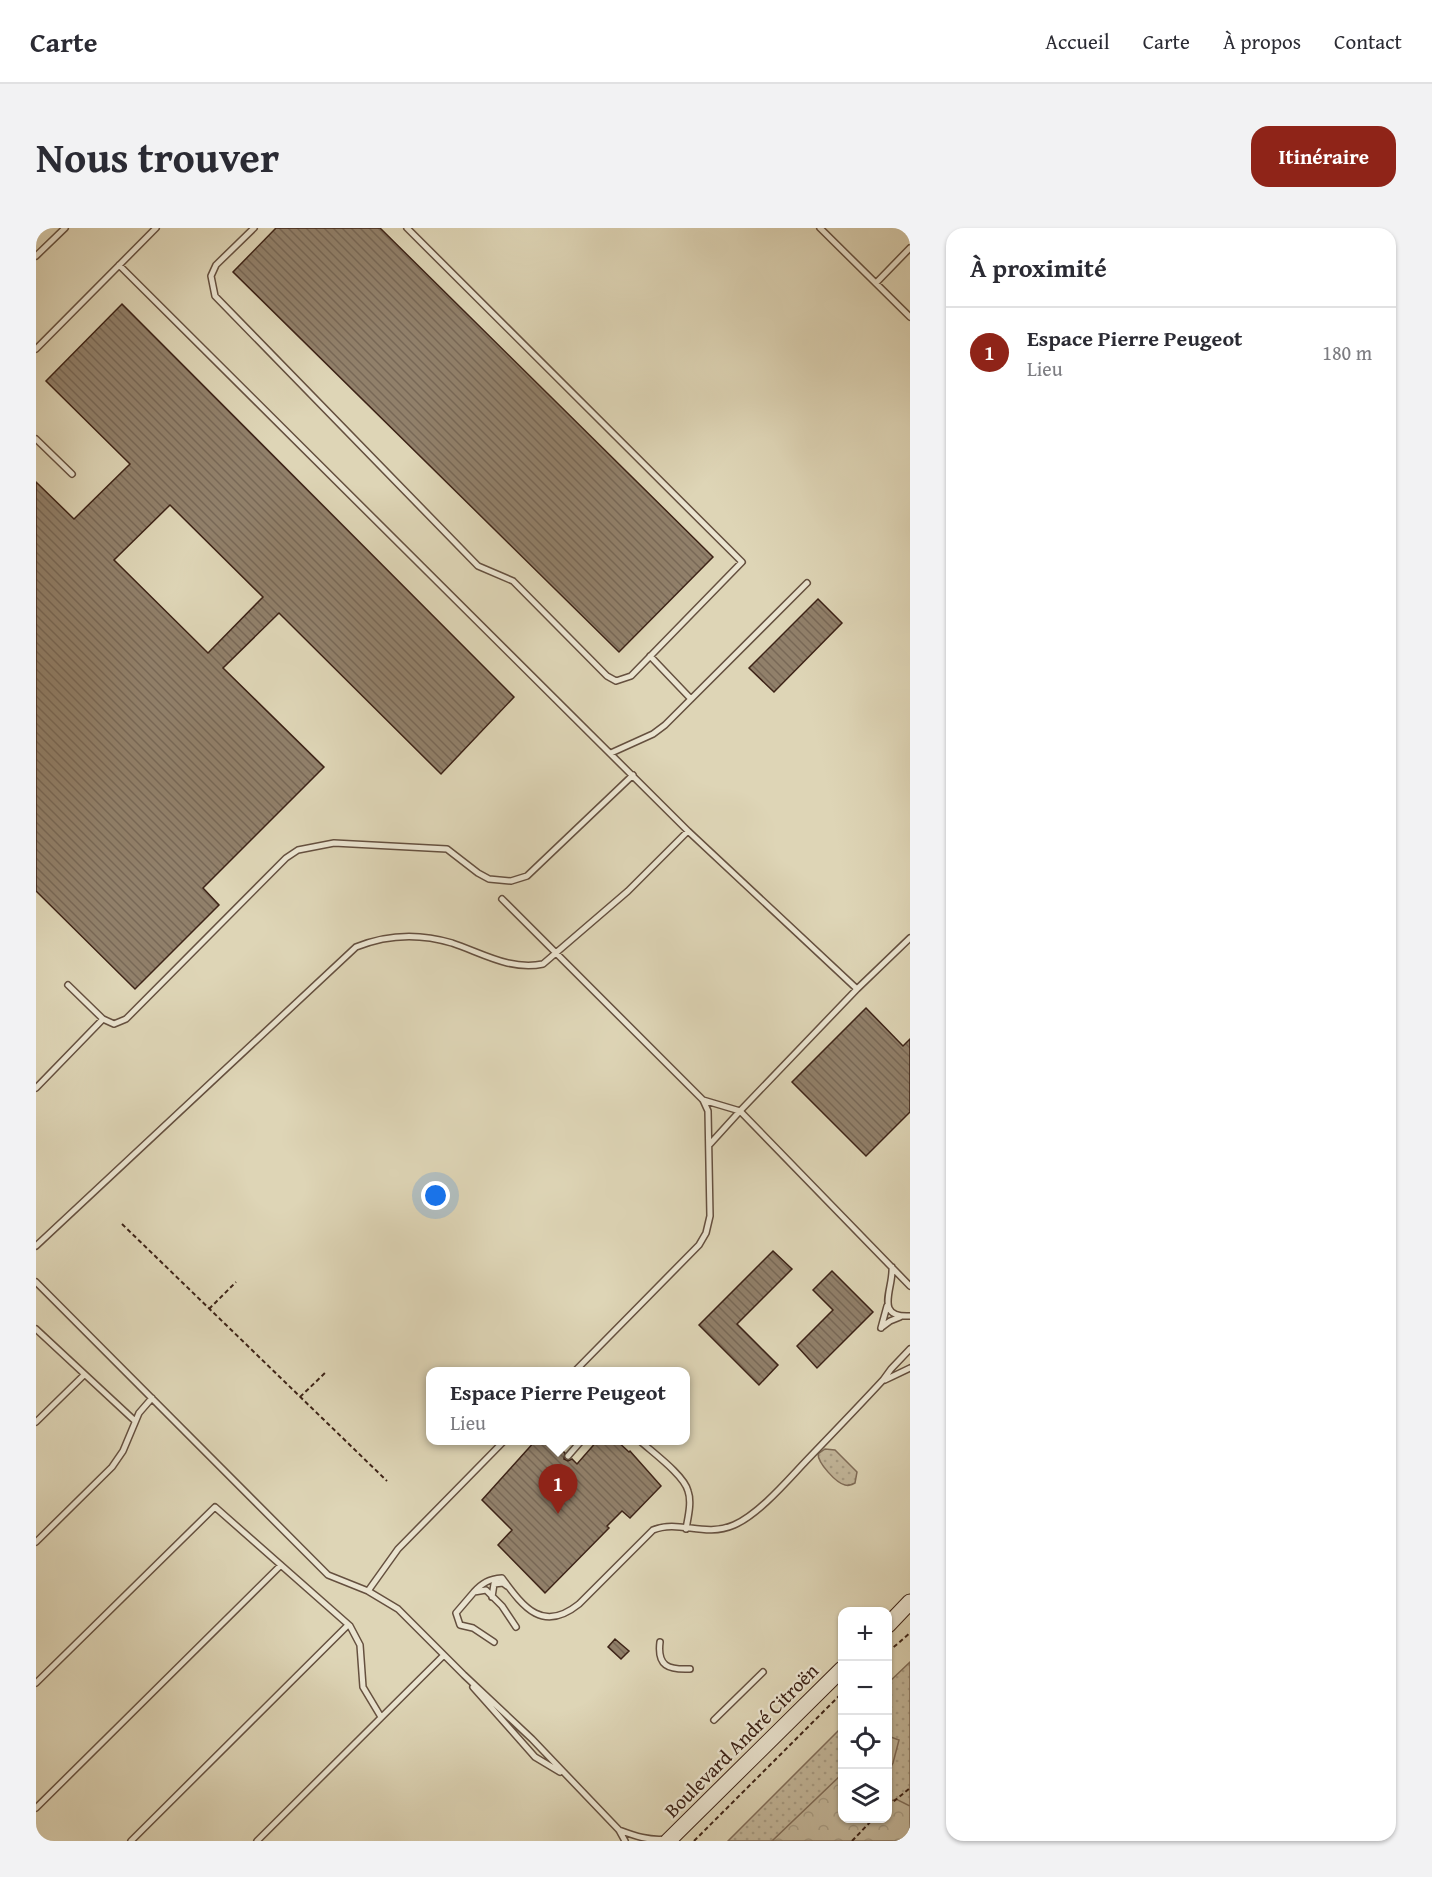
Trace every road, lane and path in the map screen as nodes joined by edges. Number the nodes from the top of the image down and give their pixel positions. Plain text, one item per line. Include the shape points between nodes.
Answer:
1 (156, 228) edge
2 (255, 228) edge
3 (407, 228) edge
4 (820, 228) edge
5 (62, 229) edge
6 (910, 248) edge
7 (36, 256) edge
8 (119, 265) junction
9 (876, 283) junction
10 (910, 317) edge
11 (36, 349) edge
12 (36, 439) edge
13 (72, 474) dead end
14 (807, 583) dead end
15 (650, 656) junction
16 (691, 699) junction
17 (611, 753) junction
18 (633, 775) junction
19 (688, 831) junction
20 (502, 899) dead end
21 (910, 938) edge
22 (556, 954) junction
23 (68, 985) dead end
24 (857, 989) junction
25 (103, 1019) junction
26 (36, 1088) edge
27 (703, 1100) junction
28 (740, 1111) junction
29 (709, 1145) junction
30 (122, 1224) dead end
31 (36, 1246) edge
32 (892, 1267) junction
33 (36, 1282) edge
34 (236, 1282) dead end
35 (910, 1286) edge
36 (887, 1302) junction
37 (209, 1309) junction
38 (903, 1317) junction
39 (910, 1317) edge
40 (36, 1329) edge
41 (910, 1349) edge
42 (578, 1367) edge
43 (910, 1368) edge
44 (326, 1372) dead end
45 (84, 1375) junction
46 (883, 1380) junction
47 (300, 1397) junction
48 (152, 1398) junction
49 (135, 1421) junction
50 (36, 1422) edge
51 (500, 1445) edge
52 (578, 1445) edge
53 (644, 1445) edge
54 (568, 1456) dead end
55 (387, 1481) dead end
56 (686, 1529) junction
57 (36, 1542) edge
58 (281, 1565) junction
59 (508, 1587) junction
60 (368, 1591) junction
61 (474, 1592) junction
62 (492, 1597) junction
63 (910, 1602) edge
64 (892, 1621) edge
65 (348, 1625) junction
66 (516, 1627) dead end
67 (910, 1633) edge
68 (494, 1642) dead end
69 (660, 1642) dead end
70 (892, 1649) edge
71 (444, 1655) junction
72 (690, 1669) dead end
73 (763, 1672) dead end
74 (838, 1674) edge
75 (464, 1675) junction
76 (36, 1683) edge
77 (838, 1698) edge
78 (381, 1717) junction
79 (714, 1720) dead end
80 (566, 1776) junction
81 (910, 1788) edge
82 (892, 1803) edge
83 (36, 1808) edge
84 (869, 1823) edge
85 (619, 1830) junction
86 (669, 1840) edge
87 (131, 1841) edge
88 (257, 1841) edge
89 (625, 1841) edge
90 (694, 1841) edge
91 (852, 1841) edge

1 - 8 lane
2 - 15 lane via 216,265 211,276 215,296 478,566 513,581 607,676 616,681 631,676
3 - 15 lane via 742,562
4 - 9 lane
5 - 7 lane
6 - 9 lane
8 - 11 lane
8 - 17 lane
9 - 10 lane
12 - 13 lane
14 - 16 lane
15 - 16 lane
16 - 17 lane via 653,734
17 - 18 lane
18 - 19 lane
18 - 25 lane via 527,876 511,881 489,879 447,849 334,843 297,850 126,1019 114,1024
19 - 22 lane
19 - 24 lane
20 - 22 lane
21 - 24 lane
22 - 27 lane
22 - 31 lane via 543,964 530,967 428,937 388,937 356,947
23 - 25 lane
24 - 28 lane
25 - 26 lane
27 - 28 lane
27 - 29 lane via 709,1121
28 - 29 lane
28 - 32 lane
29 - 42 lane via 710,1216 699,1245
30 - 37 path
32 - 35 lane
32 - 36 lane
33 - 48 lane
34 - 37 path
36 - 38 lane via 893,1314
36 - 38 lane via 880,1328
37 - 47 path
38 - 39 lane
40 - 45 lane
41 - 46 lane
43 - 46 lane
44 - 47 path
45 - 49 lane
45 - 50 lane
46 - 56 lane via 774,1495 752,1513 734,1525 707,1531
47 - 55 path
48 - 49 lane
48 - 60 lane via 328,1575
49 - 57 lane via 112,1467
51 - 60 lane via 398,1549
52 - 54 lane
53 - 56 lane via 688,1490
56 - 59 lane via 663,1526 653,1530 566,1614 548,1617 534,1612
58 - 65 lane
58 - 76 lane via 215,1507
58 - 83 lane
59 - 61 lane via 502,1578 490,1579
59 - 62 lane via 494,1584
60 - 71 lane via 398,1609
61 - 62 lane via 486,1590
61 - 68 lane via 456,1612 457,1620
62 - 66 lane
63 - 64 main road
65 - 78 lane via 360,1645 363,1687
65 - 87 lane
67 - 70 path
69 - 72 lane via 659,1655 664,1664 674,1669
71 - 75 lane
71 - 78 lane
73 - 79 lane
74 - 86 main road, Boulevard André Citroën
75 - 80 lane
75 - 80 lane via 535,1757
77 - 90 path
78 - 88 lane
80 - 85 lane
81 - 82 path
84 - 91 path
85 - 86 lane via 637,1837
85 - 89 lane

